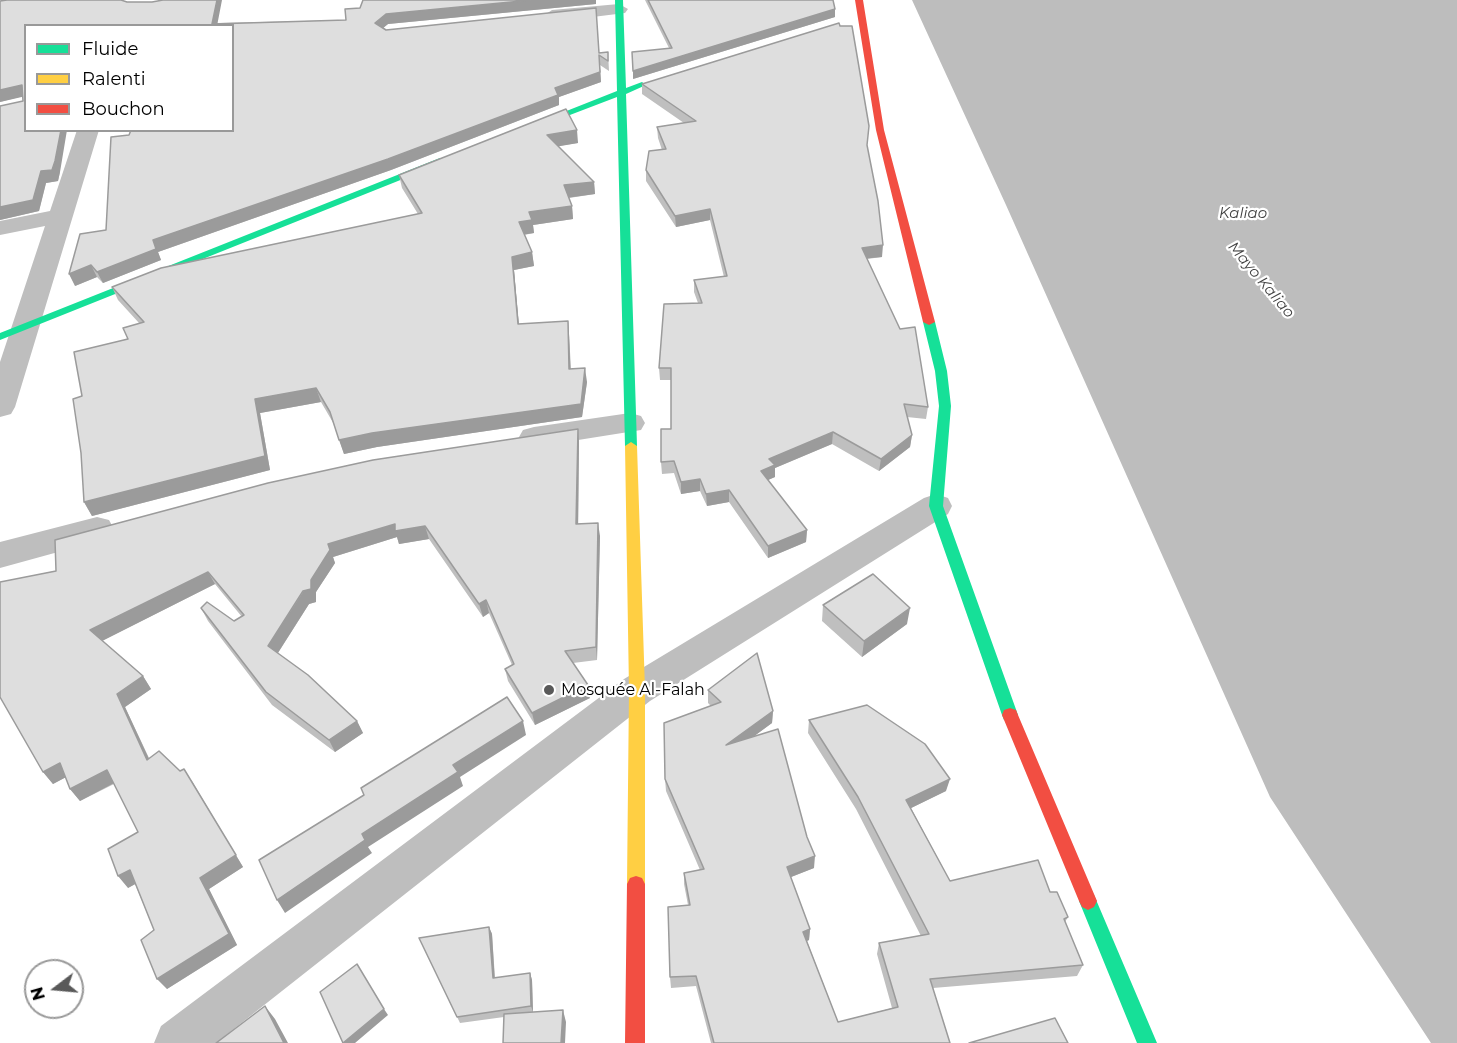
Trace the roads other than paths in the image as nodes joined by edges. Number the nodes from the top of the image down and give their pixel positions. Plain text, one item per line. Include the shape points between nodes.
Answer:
1 (859, 0) edge
2 (619, 5) edge
3 (528, 19) edge
4 (656, 80) edge
5 (622, 91) junction
6 (86, 132) edge
7 (513, 134) edge
8 (458, 155) edge
9 (61, 216) junction
10 (0, 228) edge
11 (25, 327) junction
12 (0, 337) edge
13 (0, 407) edge
14 (630, 423) junction
15 (503, 441) edge
16 (936, 506) junction
17 (127, 521) edge
18 (0, 555) edge
19 (637, 690) junction
20 (178, 1043) edge
21 (635, 1043) edge
22 (1147, 1043) edge

1 - 16 street via 856,18 880,130 941,371 945,406
2 - 3 street
2 - 5 street
4 - 5 street
5 - 7 street
5 - 14 street
6 - 9 street
8 - 11 street
9 - 10 street
9 - 11 street
11 - 12 street
11 - 13 street
14 - 15 street
14 - 19 street
16 - 19 street
16 - 22 street via 1002,697
17 - 18 street
19 - 20 street
19 - 21 street

